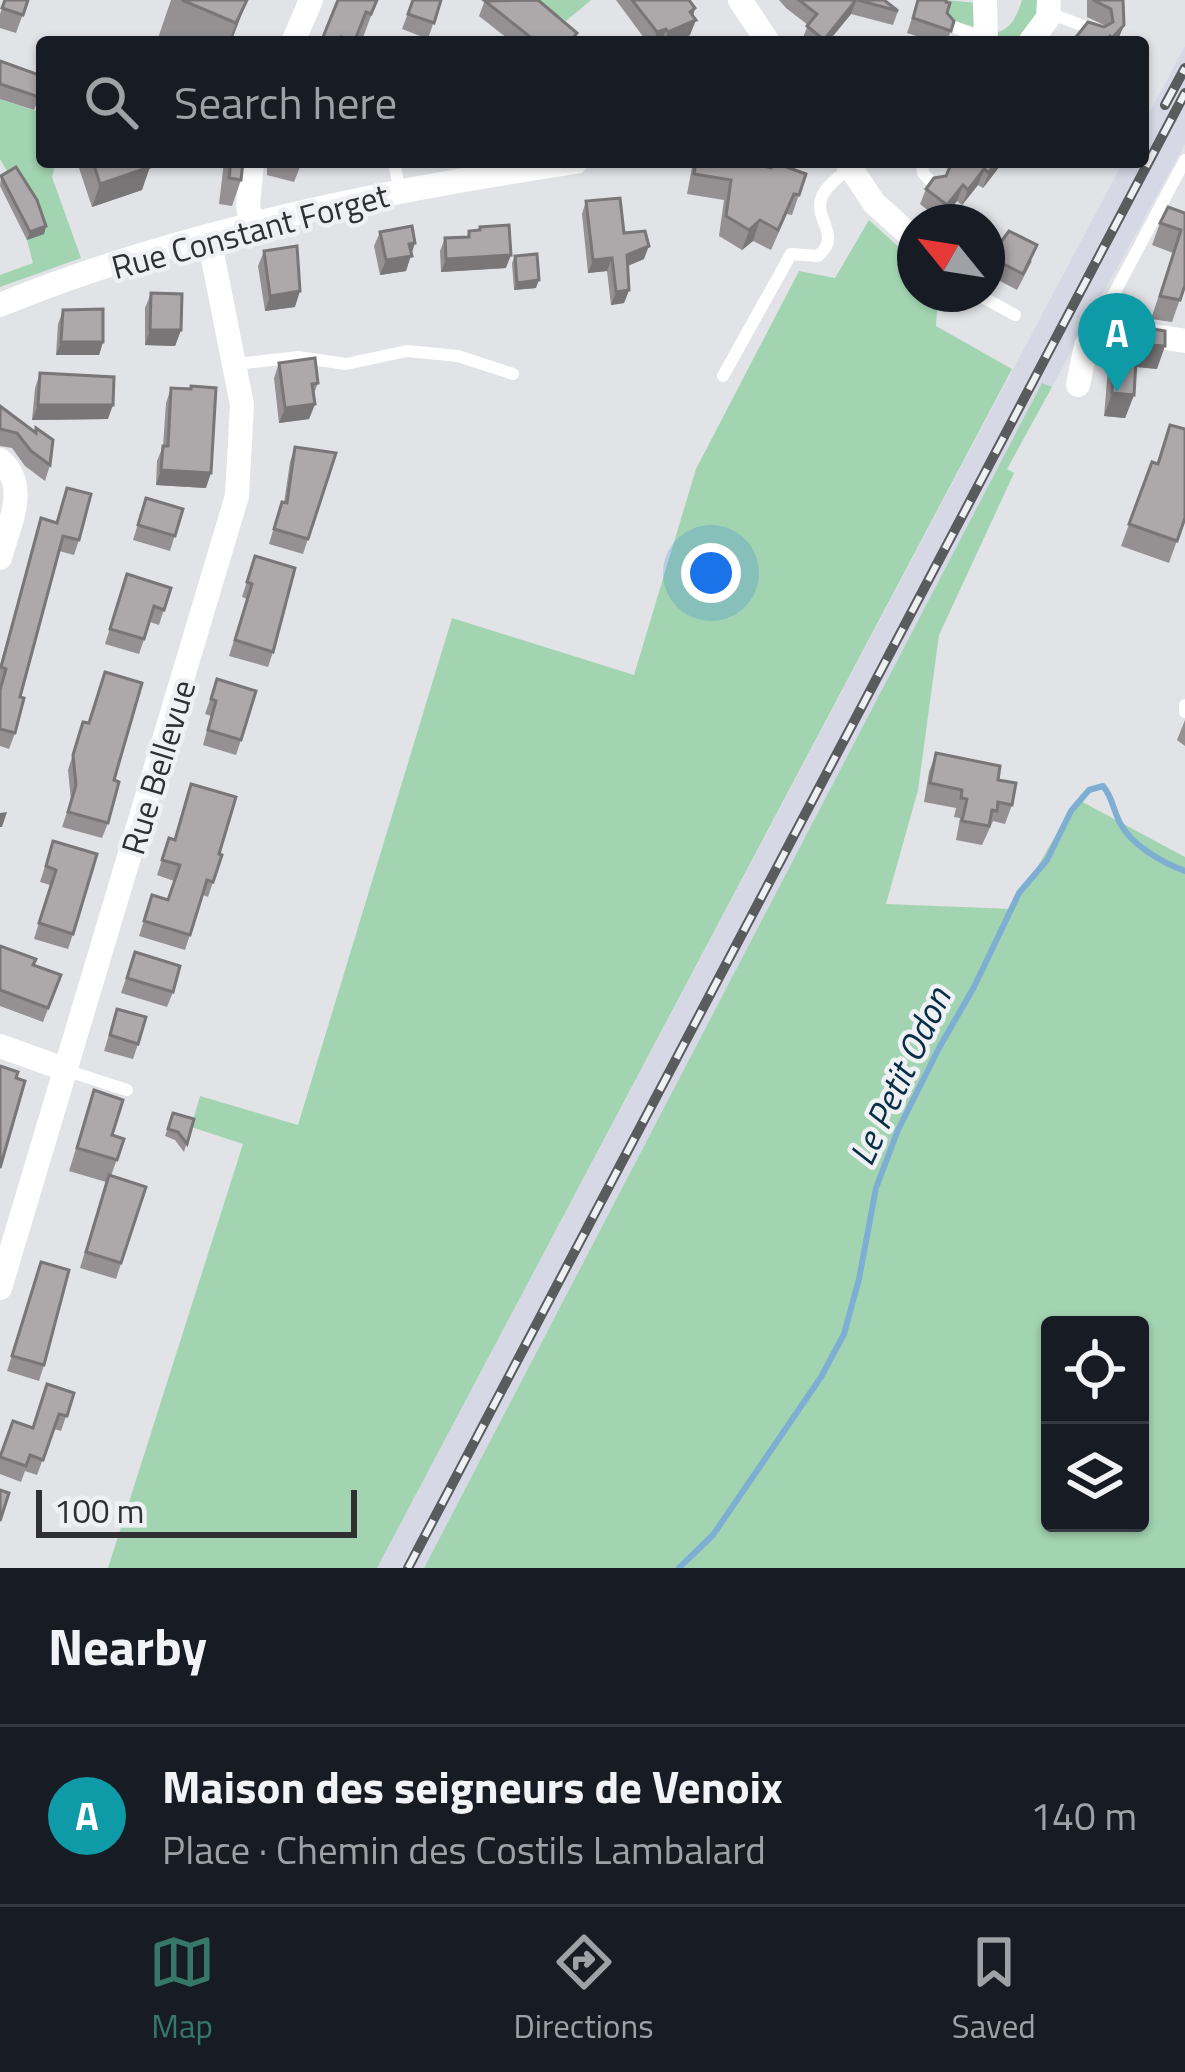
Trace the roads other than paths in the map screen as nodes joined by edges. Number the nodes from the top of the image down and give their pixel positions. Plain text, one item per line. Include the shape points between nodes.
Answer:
1 (311, 0) edge
2 (985, 0) edge
3 (744, 2) edge
4 (1049, 7) edge
5 (952, 26) edge
6 (1098, 32) edge
7 (295, 36) edge
8 (765, 36) edge
9 (975, 36) edge
10 (986, 36) edge
11 (1033, 36) edge
12 (1185, 160) edge
13 (251, 168) edge
14 (395, 168) edge
15 (541, 168) edge
16 (845, 168) edge
17 (850, 168) edge
18 (923, 168) edge
19 (932, 184) edge
20 (400, 192) junction
21 (897, 224) edge
22 (252, 227) junction
23 (208, 238) junction
24 (0, 304) edge
25 (1005, 309) edge
26 (1015, 315) dead end
27 (1096, 327) junction
28 (1185, 341) edge
29 (236, 364) junction
30 (513, 374) dead end
31 (724, 376) dead end
32 (1078, 385) dead end
33 (0, 460) edge
34 (0, 558) edge
35 (0, 1046) edge
36 (67, 1070) junction
37 (127, 1090) dead end
38 (0, 1288) edge

1 - 7 street
2 - 10 street
3 - 8 street
4 - 6 lane
4 - 11 street
5 - 9 lane
12 - 27 lane
13 - 22 street
14 - 20 lane
15 - 20 street, Rue Constant Forget
16 - 31 lane via 820,204 827,249 791,254
17 - 21 street
18 - 19 lane
20 - 22 street, Rue Constant Forget
22 - 23 street, Rue Constant Forget
23 - 24 street, Rue Constant Forget
23 - 29 street, Rue Bellevue
25 - 26 lane
27 - 28 street
27 - 32 street
29 - 30 lane via 298,357 346,364 407,351
29 - 36 street, Rue Bellevue via 242,451 233,512
33 - 34 street via 18,484
35 - 36 street
36 - 37 lane
36 - 38 street, Rue Bellevue

